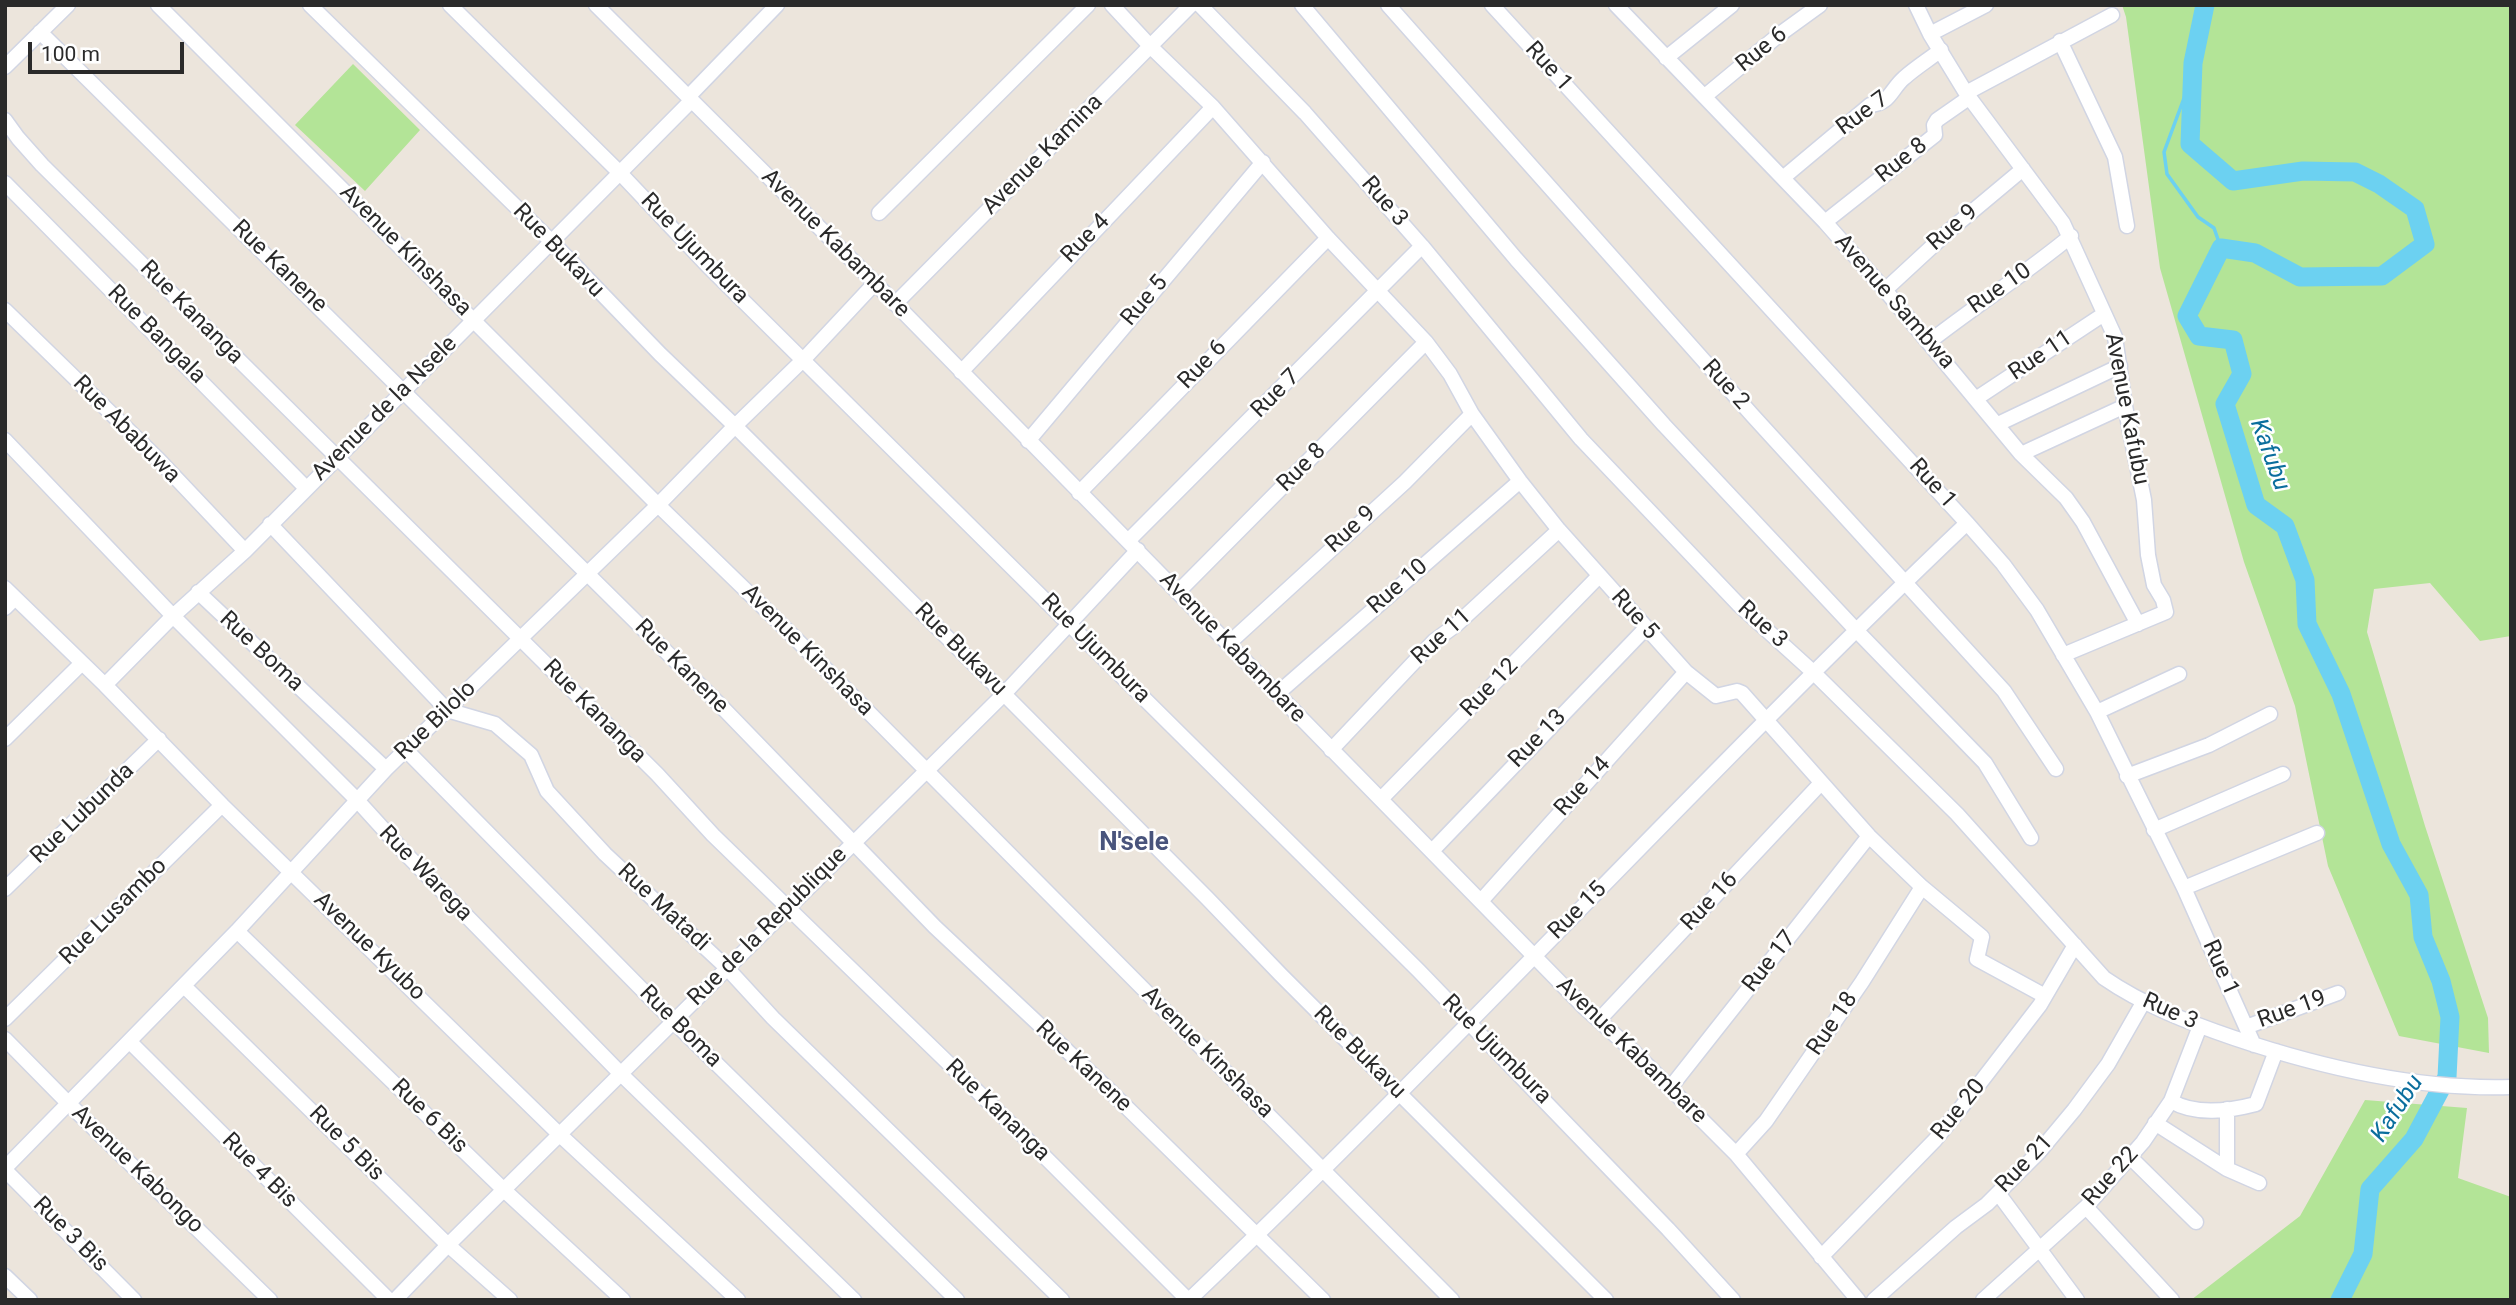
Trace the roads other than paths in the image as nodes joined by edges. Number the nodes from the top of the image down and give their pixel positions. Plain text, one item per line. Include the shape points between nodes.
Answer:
1 (68, 5) edge
2 (158, 5) edge
3 (310, 5) edge
4 (450, 5) edge
5 (596, 5) edge
6 (777, 5) edge
7 (1087, 5) edge
8 (1112, 5) edge
9 (1191, 5) edge
10 (1200, 5) edge
11 (1302, 5) edge
12 (1388, 5) edge
13 (1492, 5) edge
14 (1616, 5) edge
15 (1732, 5) edge
16 (1820, 5) edge
17 (1916, 5) edge
18 (1986, 5) edge
19 (2112, 15) dead end
20 (40, 32) junction
21 (1930, 34) junction
22 (2060, 41) junction
23 (1151, 47) junction
24 (1941, 50) junction
25 (1666, 58) junction
26 (5, 66) edge
27 (1968, 95) junction
28 (1705, 96) junction
29 (690, 98) junction
30 (1213, 107) junction
31 (5, 120) edge
32 (1263, 162) junction
33 (2024, 169) junction
34 (620, 173) junction
35 (1784, 177) junction
36 (5, 183) edge
37 (879, 213) dead end
38 (1825, 222) junction
39 (2127, 226) dead end
40 (2070, 236) junction
41 (1328, 238) junction
42 (552, 242) junction
43 (1422, 246) junction
44 (875, 283) junction
45 (1885, 290) junction
46 (1378, 292) junction
47 (895, 304) junction
48 (5, 310) edge
49 (2104, 314) junction
50 (475, 320) junction
51 (1426, 342) junction
52 (1929, 342) junction
53 (804, 359) junction
54 (2120, 366) junction
55 (961, 372) junction
56 (404, 390) junction
57 (1977, 398) junction
58 (2125, 406) junction
59 (1472, 414) junction
60 (1997, 424) junction
61 (734, 426) junction
62 (5, 439) edge
63 (1028, 441) junction
64 (2021, 454) junction
65 (336, 458) junction
66 (1520, 481) junction
67 (306, 488) junction
68 (1079, 493) junction
69 (658, 505) junction
70 (1967, 523) junction
71 (270, 524) junction
72 (1559, 530) junction
73 (1133, 546) junction
74 (245, 551) junction
75 (587, 574) junction
76 (1600, 576) junction
77 (1906, 582) junction
78 (198, 592) junction
79 (1178, 592) junction
80 (9, 598) edge
81 (173, 616) junction
82 (1070, 622) junction
83 (2138, 624) junction
84 (1646, 629) junction
85 (1856, 631) junction
86 (521, 640) junction
87 (1228, 644) junction
88 (2063, 656) junction
89 (82, 663) junction
90 (1686, 672) junction
91 (1814, 672) junction
92 (2179, 674) dead end
93 (105, 685) junction
94 (1004, 694) junction
95 (1277, 694) junction
96 (447, 710) junction
97 (2097, 712) junction
98 (2270, 713) dead end
99 (1768, 719) junction
100 (5, 739) edge
101 (159, 739) junction
102 (406, 750) junction
103 (1331, 750) junction
104 (386, 769) junction
105 (2056, 769) dead end
106 (927, 770) junction
107 (2283, 774) dead end
108 (2127, 776) junction
109 (1821, 783) junction
110 (356, 799) junction
111 (1381, 799) junction
112 (222, 805) junction
113 (2154, 830) junction
114 (2317, 832) dead end
115 (1869, 836) junction
116 (2031, 838) dead end
117 (853, 842) junction
118 (1432, 851) junction
119 (291, 871) junction
120 (1922, 887) junction
121 (5, 888) edge
122 (2184, 888) junction
123 (1481, 901) junction
124 (788, 907) junction
125 (237, 931) junction
126 (2075, 945) junction
127 (1534, 955) junction
128 (727, 968) junction
129 (184, 986) junction
130 (2339, 993) dead end
131 (2045, 996) junction
132 (2144, 1001) junction
133 (5, 1019) edge
134 (1599, 1020) junction
135 (674, 1022) junction
136 (1469, 1024) junction
137 (2200, 1026) junction
138 (2246, 1027) junction
139 (5, 1039) edge
140 (130, 1042) junction
141 (2254, 1045) junction
142 (2276, 1051) junction
143 (622, 1075) junction
144 (2511, 1087) edge
145 (1670, 1088) junction
146 (1398, 1093) junction
147 (2171, 1101) junction
148 (69, 1104) junction
149 (2227, 1109) junction
150 (2155, 1124) junction
151 (559, 1134) junction
152 (1736, 1154) junction
153 (2130, 1157) junction
154 (2227, 1168) junction
155 (5, 1169) edge
156 (1322, 1169) junction
157 (2259, 1183) dead end
158 (504, 1190) junction
159 (1998, 1193) junction
160 (2086, 1207) junction
161 (2196, 1222) dead end
162 (1258, 1234) junction
163 (448, 1245) junction
164 (2040, 1248) junction
165 (1821, 1257) junction
166 (5, 1276) edge
167 (1991, 1297) edge
168 (30, 1300) edge
169 (134, 1300) edge
170 (270, 1300) edge
171 (389, 1300) edge
172 (395, 1300) edge
173 (510, 1300) edge
174 (624, 1300) edge
175 (738, 1300) edge
176 (854, 1300) edge
177 (957, 1300) edge
178 (1062, 1300) edge
179 (1189, 1300) edge
180 (1323, 1300) edge
181 (1452, 1300) edge
182 (1606, 1300) edge
183 (1733, 1300) edge
184 (1858, 1300) edge
185 (1874, 1300) edge
186 (2077, 1300) edge
187 (2172, 1300) edge

1 - 20 street
2 - 50 street, Avenue Kinshasa
3 - 42 street, Rue Bukavu
4 - 34 street, Rue Ujumbura
5 - 29 street, Avenue Kabambare
6 - 29 street, Avenue de la Nsele
7 - 37 street
8 - 23 street, Rue 5
9 - 23 street, Avenue Kamina
10 - 43 street, Rue 3 via 1306,113
11 - 85 street via 1516,259
12 - 77 street, Rue 2 via 1752,416
13 - 70 street, Rue 1
14 - 25 street, Avenue Sambwa
15 - 25 street
16 - 28 street, Rue 6
17 - 21 street, Avenue Kafubu
18 - 21 street
19 - 22 street, Rue 8
20 - 26 street
20 - 56 street, Rue Kanene
21 - 24 street, Avenue Kafubu
22 - 27 street, Rue 8
22 - 39 street via 2115,157
23 - 30 street, Rue 5
23 - 47 street, Avenue Kamina
24 - 27 street, Avenue Kafubu
24 - 35 street, Rue 7 via 1901,81 1882,103 1870,104
25 - 28 street, Avenue Sambwa
27 - 33 street, Avenue Kafubu
27 - 38 street, Rue 8 via 1937,120 1935,135
28 - 35 street, Avenue Sambwa
29 - 34 street, Avenue de la Nsele
29 - 44 street, Avenue Kabambare
30 - 32 street, Rue 5
30 - 55 street, Rue 4
31 - 65 street, Rue Kananga via 42,164
32 - 41 street, Rue 5
32 - 63 street, Rue 5
33 - 40 street, Avenue Kafubu
33 - 45 street, Rue 9
34 - 42 street, Avenue de la Nsele
34 - 53 street, Rue Ujumbura
35 - 38 street, Avenue Sambwa
36 - 67 street, Rue Bangala
38 - 45 street, Avenue Sambwa
40 - 49 street, Avenue Kafubu
40 - 52 street, Rue 10
41 - 46 street, Rue 5
41 - 68 street, Rue 6
42 - 50 street, Avenue de la Nsele
42 - 61 street, Rue Bukavu
43 - 46 street, Rue 7
43 - 91 street, Rue 3 via 1581,439 1738,604
44 - 47 street, Avenue Kabambare
44 - 53 street, Rue Bilolo
45 - 52 street, Avenue Sambwa
46 - 51 street, Rue 5
46 - 73 street, Rue 7
47 - 55 street, Avenue Kabambare
48 - 74 street, Rue Ababuwa
49 - 54 street, Avenue Kafubu
49 - 57 street, Rue 11
50 - 56 street, Avenue de la Nsele
50 - 69 street, Avenue Kinshasa
51 - 59 street, Rue 5
51 - 79 street, Rue 8
52 - 57 street, Avenue Sambwa
53 - 61 street, Rue Bilolo
53 - 82 street, Rue Ujumbura
54 - 58 street, Avenue Kafubu
54 - 60 street
55 - 63 street, Avenue Kabambare
56 - 65 street, Avenue de la Nsele
56 - 75 street, Rue Kanene
57 - 60 street, Avenue Sambwa
58 - 64 street
58 - 83 street, Avenue Kafubu via 2144,500 2148,555 2165,612
59 - 66 street, Rue 5
59 - 87 street, Rue 9 via 1405,482
60 - 64 street, Avenue Sambwa
61 - 69 street, Rue Bilolo
61 - 94 street, Rue Bukavu
62 - 81 street, Rue Warega
63 - 68 street, Avenue Kabambare
64 - 83 street, Avenue Sambwa via 2066,498 2083,522
65 - 67 street, Avenue de la Nsele
65 - 86 street, Rue Kananga
66 - 72 street, Rue 5
66 - 95 street, Rue 10
67 - 71 street, Avenue de la Nsele
68 - 73 street, Avenue Kabambare
69 - 75 street, Rue Bilolo
69 - 106 street, Avenue Kinshasa
70 - 77 street, Rue 15
70 - 88 street, Rue 1 via 2037,610
71 - 74 street, Avenue de la Nsele
71 - 96 street
72 - 76 street, Rue 5
72 - 103 street, Rue 11 via 1434,641
73 - 79 street, Avenue Kabambare
73 - 82 street, Rue de la Republique
74 - 78 street, Avenue de la Nsele
75 - 86 street, Rue Bilolo
75 - 117 street, Rue Kanene
76 - 84 street, Rue 5
76 - 111 street, Rue 12
77 - 85 street, Rue 15
77 - 105 street, Rue 2 via 2004,691
78 - 81 street, Avenue de la Nsele
78 - 104 street, Rue Boma
79 - 87 street, Avenue Kabambare
80 - 89 street, Avenue Kyubo
81 - 93 street, Avenue de la Nsele
81 - 110 street, Rue Warega
82 - 94 street, Rue de la Republique
82 - 136 street, Rue Ujumbura
83 - 88 street
84 - 90 street, Rue 5
84 - 118 street, Rue 13
85 - 91 street, Rue 15
85 - 116 street via 1984,763
86 - 96 street, Rue Bilolo
86 - 124 street, Rue Kananga
87 - 95 street, Avenue Kabambare
88 - 97 street, Rue 1
89 - 93 street, Avenue Kyubo
89 - 100 street
90 - 99 street, Rue 5 via 1716,696 1742,693
90 - 123 street, Rue 14
91 - 99 street, Rue 15
91 - 126 street, Rue 3 via 1957,814
92 - 97 street
93 - 101 street, Avenue Kyubo
94 - 106 street, Rue de la Republique
94 - 146 street, Rue Bukavu
95 - 103 street, Avenue Kabambare
96 - 102 street, Rue Bilolo
96 - 128 street, Rue Matadi via 503,728 531,755 547,791 596,845
97 - 108 street, Rue 1
98 - 108 street via 2209,745
99 - 109 street, Rue 5
99 - 127 street, Rue 15
101 - 112 street, Avenue Kyubo
101 - 121 street, Rue Lubunda
102 - 104 street, Rue Bilolo
102 - 135 street, Rue Boma
103 - 111 street, Avenue Kabambare
104 - 110 street, Rue Bilolo
106 - 117 street, Rue de la Republique
106 - 156 street, Avenue Kinshasa
107 - 113 street
108 - 113 street, Rue 1
109 - 115 street, Rue 5
109 - 134 street, Rue 16
110 - 119 street, Rue Bilolo
110 - 143 street, Rue Warega
111 - 118 street, Avenue Kabambare
112 - 119 street, Avenue Kyubo
112 - 133 street, Rue Lusambo
113 - 122 street, Rue 1
114 - 122 street
115 - 120 street, Rue 5
115 - 145 street, Rue 17
117 - 124 street, Rue de la Republique
117 - 162 street, Rue Kanene via 935,927
118 - 123 street, Avenue Kabambare
119 - 125 street, Rue Bilolo
119 - 151 street, Avenue Kyubo
120 - 131 street, Rue 5 via 1982,937 1977,959
120 - 152 street, Rue 18 via 1766,1121
122 - 138 street, Rue 1
123 - 127 street, Avenue Kabambare
124 - 128 street, Rue de la Republique
124 - 179 street, Rue Kananga
125 - 129 street, Rue Bilolo
125 - 158 street, Rue 6 Bis
126 - 131 street, Rue 20
126 - 132 street, Rue 3 via 2104,978
127 - 134 street, Avenue Kabambare
127 - 136 street, Rue 15
128 - 135 street, Rue de la Republique
128 - 178 street, Rue Matadi via 772,1018
129 - 140 street, Rue Bilolo
129 - 163 street, Rue 5 Bis
130 - 138 street, Rue 19
131 - 165 street, Rue 20 via 1935,1140
132 - 137 street, Rue 3
132 - 159 street, Rue 21 via 2108,1064 2074,1110
134 - 145 street, Avenue Kabambare
135 - 143 street, Rue de la Republique
135 - 177 street, Rue Boma
136 - 146 street, Rue 15
136 - 183 street, Rue Ujumbura
137 - 141 street, Rue 3
137 - 147 street, Rue 22
138 - 141 street, Rue 1
139 - 148 street, Avenue Kabongo
140 - 148 street, Rue Bilolo
140 - 171 street, Rue 4 Bis
141 - 142 street, Rue 3
142 - 144 street, Rue 3 via 2386,1078 2460,1087
142 - 149 street via 2256,1104
143 - 151 street, Rue de la Republique
143 - 176 street, Rue Warega
145 - 152 street, Avenue Kabambare
146 - 156 street, Rue 15
146 - 182 street, Rue Bukavu
147 - 149 street via 2190,1109
147 - 150 street, Rue 22
148 - 155 street, Rue Bilolo
148 - 170 street, Avenue Kabongo
149 - 154 street
150 - 153 street, Rue 22
150 - 154 street
151 - 158 street, Rue de la Republique
151 - 175 street, Avenue Kyubo
152 - 165 street, Avenue Kabambare
153 - 160 street, Rue 22
153 - 161 street
154 - 157 street
155 - 169 street, Rue 3 Bis
156 - 162 street, Rue 15
156 - 181 street, Avenue Kinshasa
158 - 163 street, Rue de la Republique
158 - 174 street, Rue 6 Bis
159 - 164 street
159 - 185 street, Rue 21
160 - 164 street, Rue 22
160 - 187 street
162 - 179 street, Rue 15
162 - 180 street, Rue Kanene
163 - 172 street, Rue de la Republique
163 - 173 street, Rue 5 Bis
164 - 167 street, Rue 22
164 - 186 street
165 - 184 street, Avenue Kabambare
166 - 168 street

